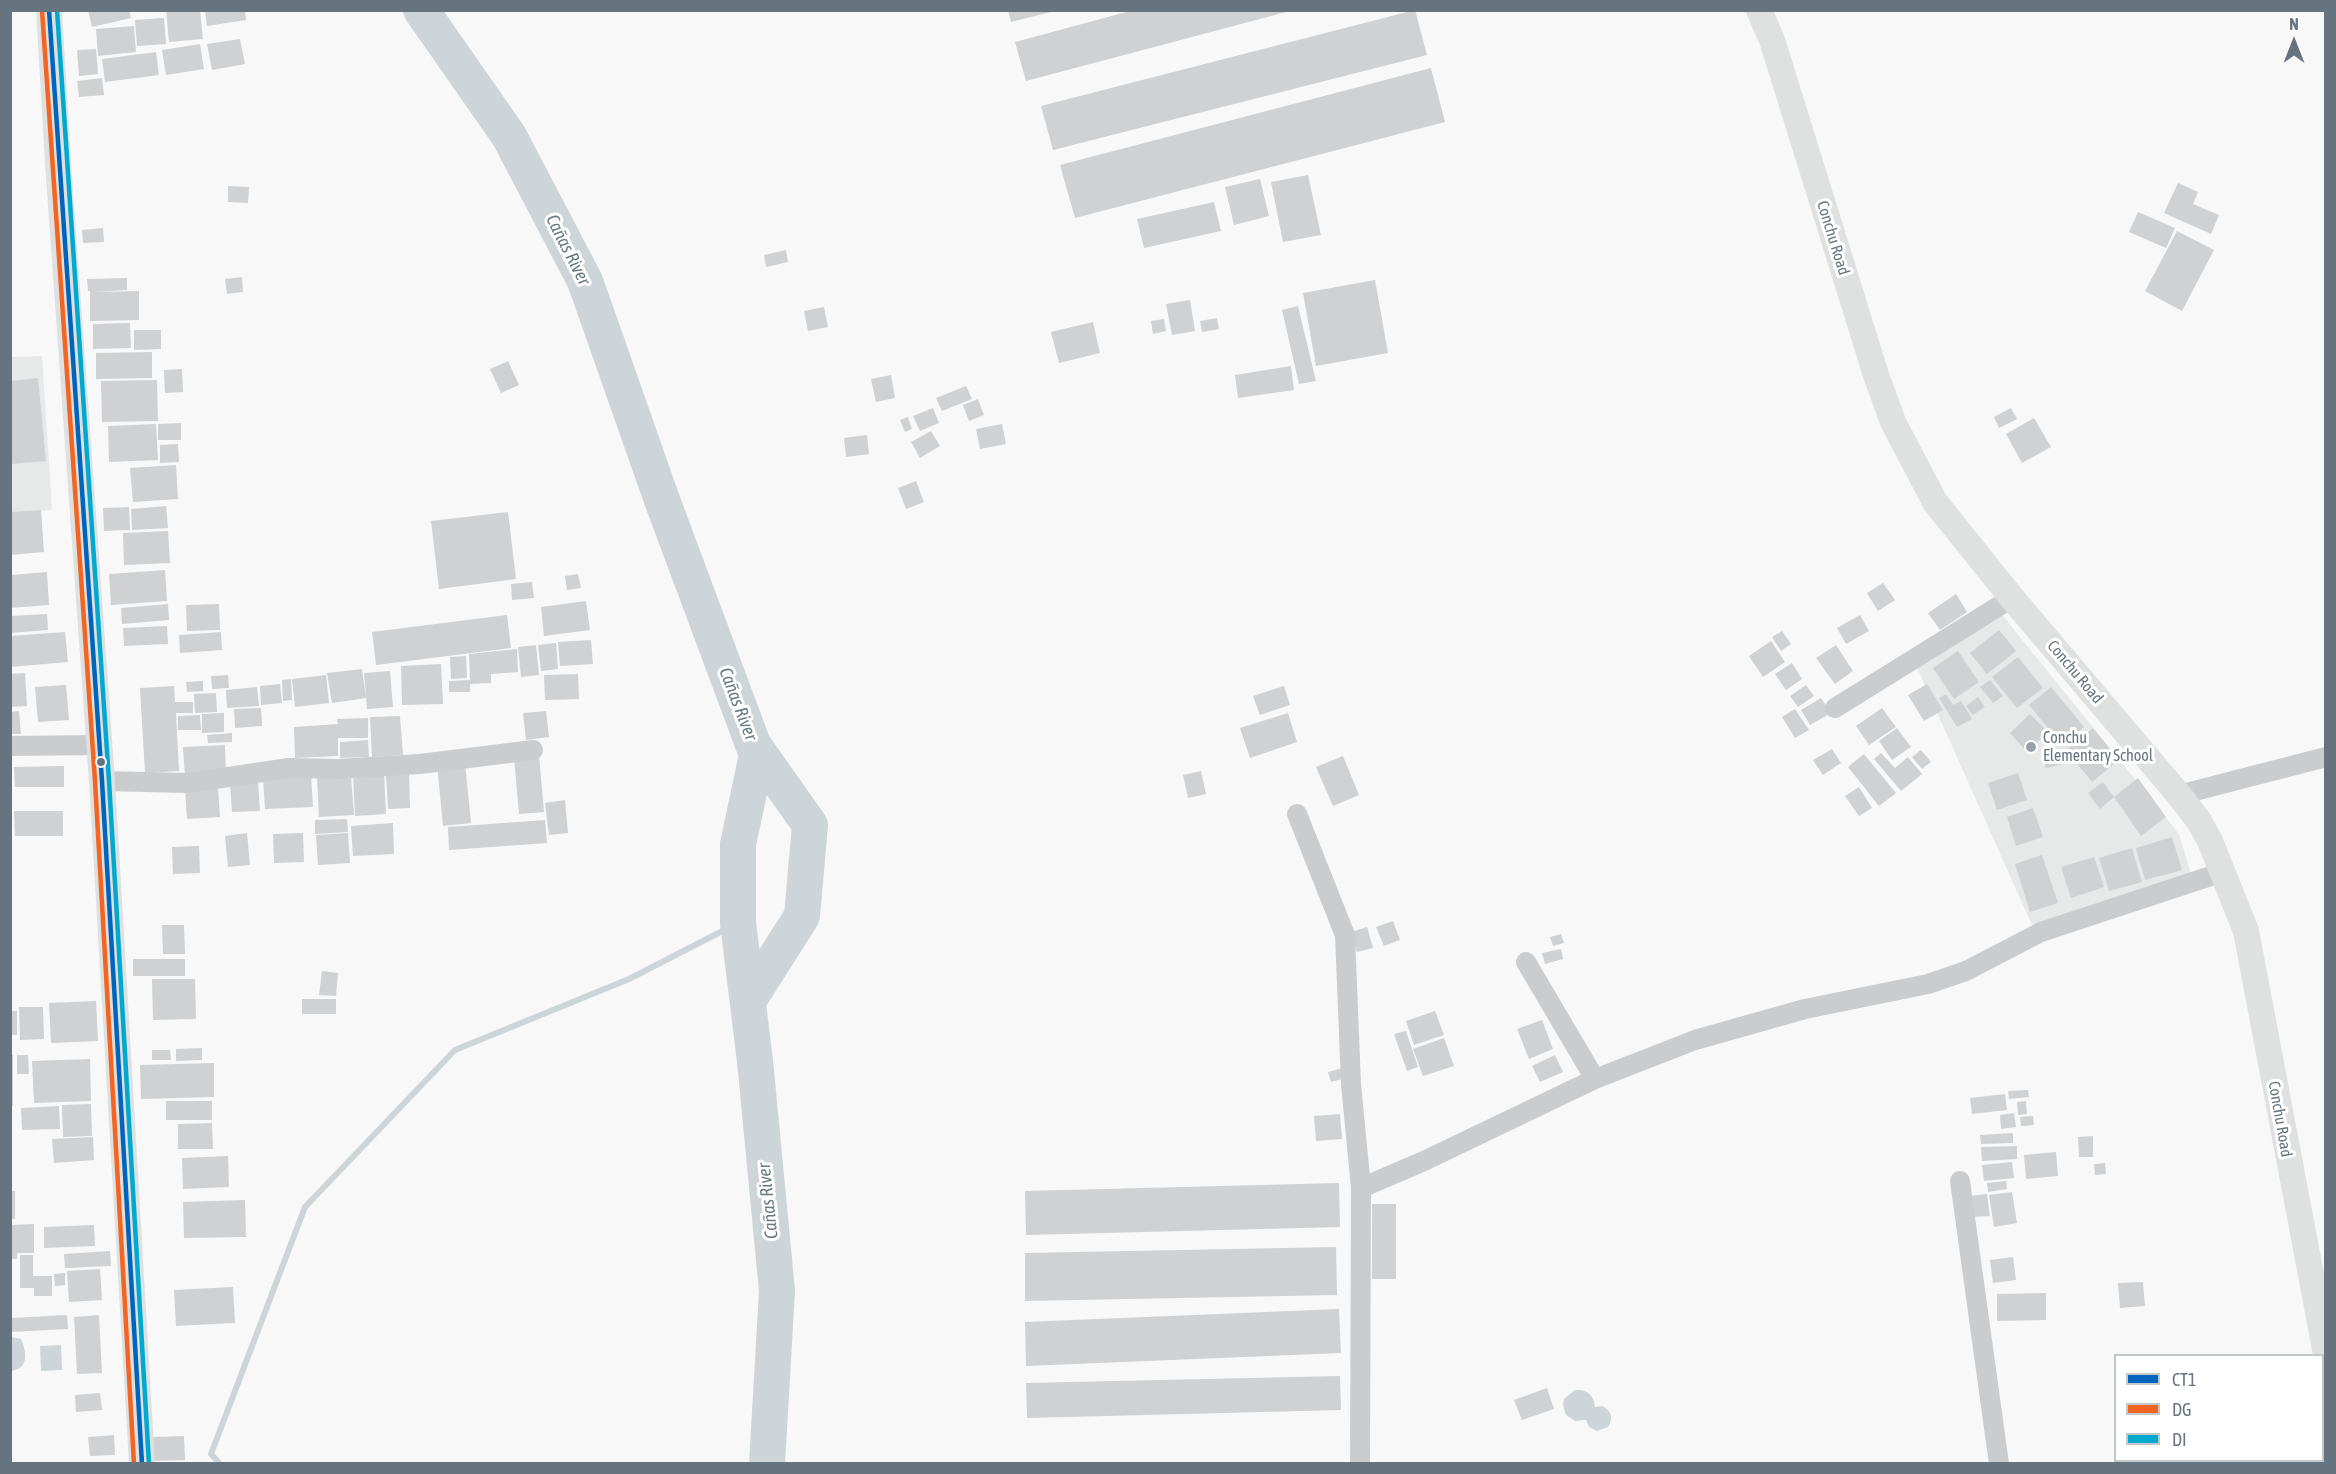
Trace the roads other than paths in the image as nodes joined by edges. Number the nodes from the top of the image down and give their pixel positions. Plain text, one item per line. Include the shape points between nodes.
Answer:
1 (49, 10) edge
2 (1759, 10) edge
3 (2012, 598) junction
4 (1835, 708) dead end
5 (99, 745) junction
6 (10, 746) edge
7 (533, 750) dead end
8 (2325, 758) edge
9 (102, 781) junction
10 (2179, 795) junction
11 (1296, 814) dead end
12 (2223, 872) junction
13 (1526, 962) dead end
14 (1594, 1079) junction
15 (1960, 1181) dead end
16 (1361, 1188) junction
17 (2325, 1354) edge
18 (141, 1464) edge
19 (1360, 1464) edge
20 (1999, 1464) edge

1 - 5 main road
2 - 3 main road, Conchu Road via 1772,40 1893,422 1935,502
3 - 4 street
3 - 10 main road, Conchu Road
5 - 6 street
5 - 9 main road
7 - 9 street via 408,765 338,770 289,768 188,783
8 - 10 street
9 - 18 main road
10 - 12 main road, Conchu Road via 2199,820
11 - 16 street via 1345,935 1351,1084
12 - 14 street via 2041,932 1966,971 1928,984 1805,1009 1695,1040
12 - 17 main road, Conchu Road via 2246,931
13 - 14 street
14 - 16 street
15 - 20 street
16 - 19 street

